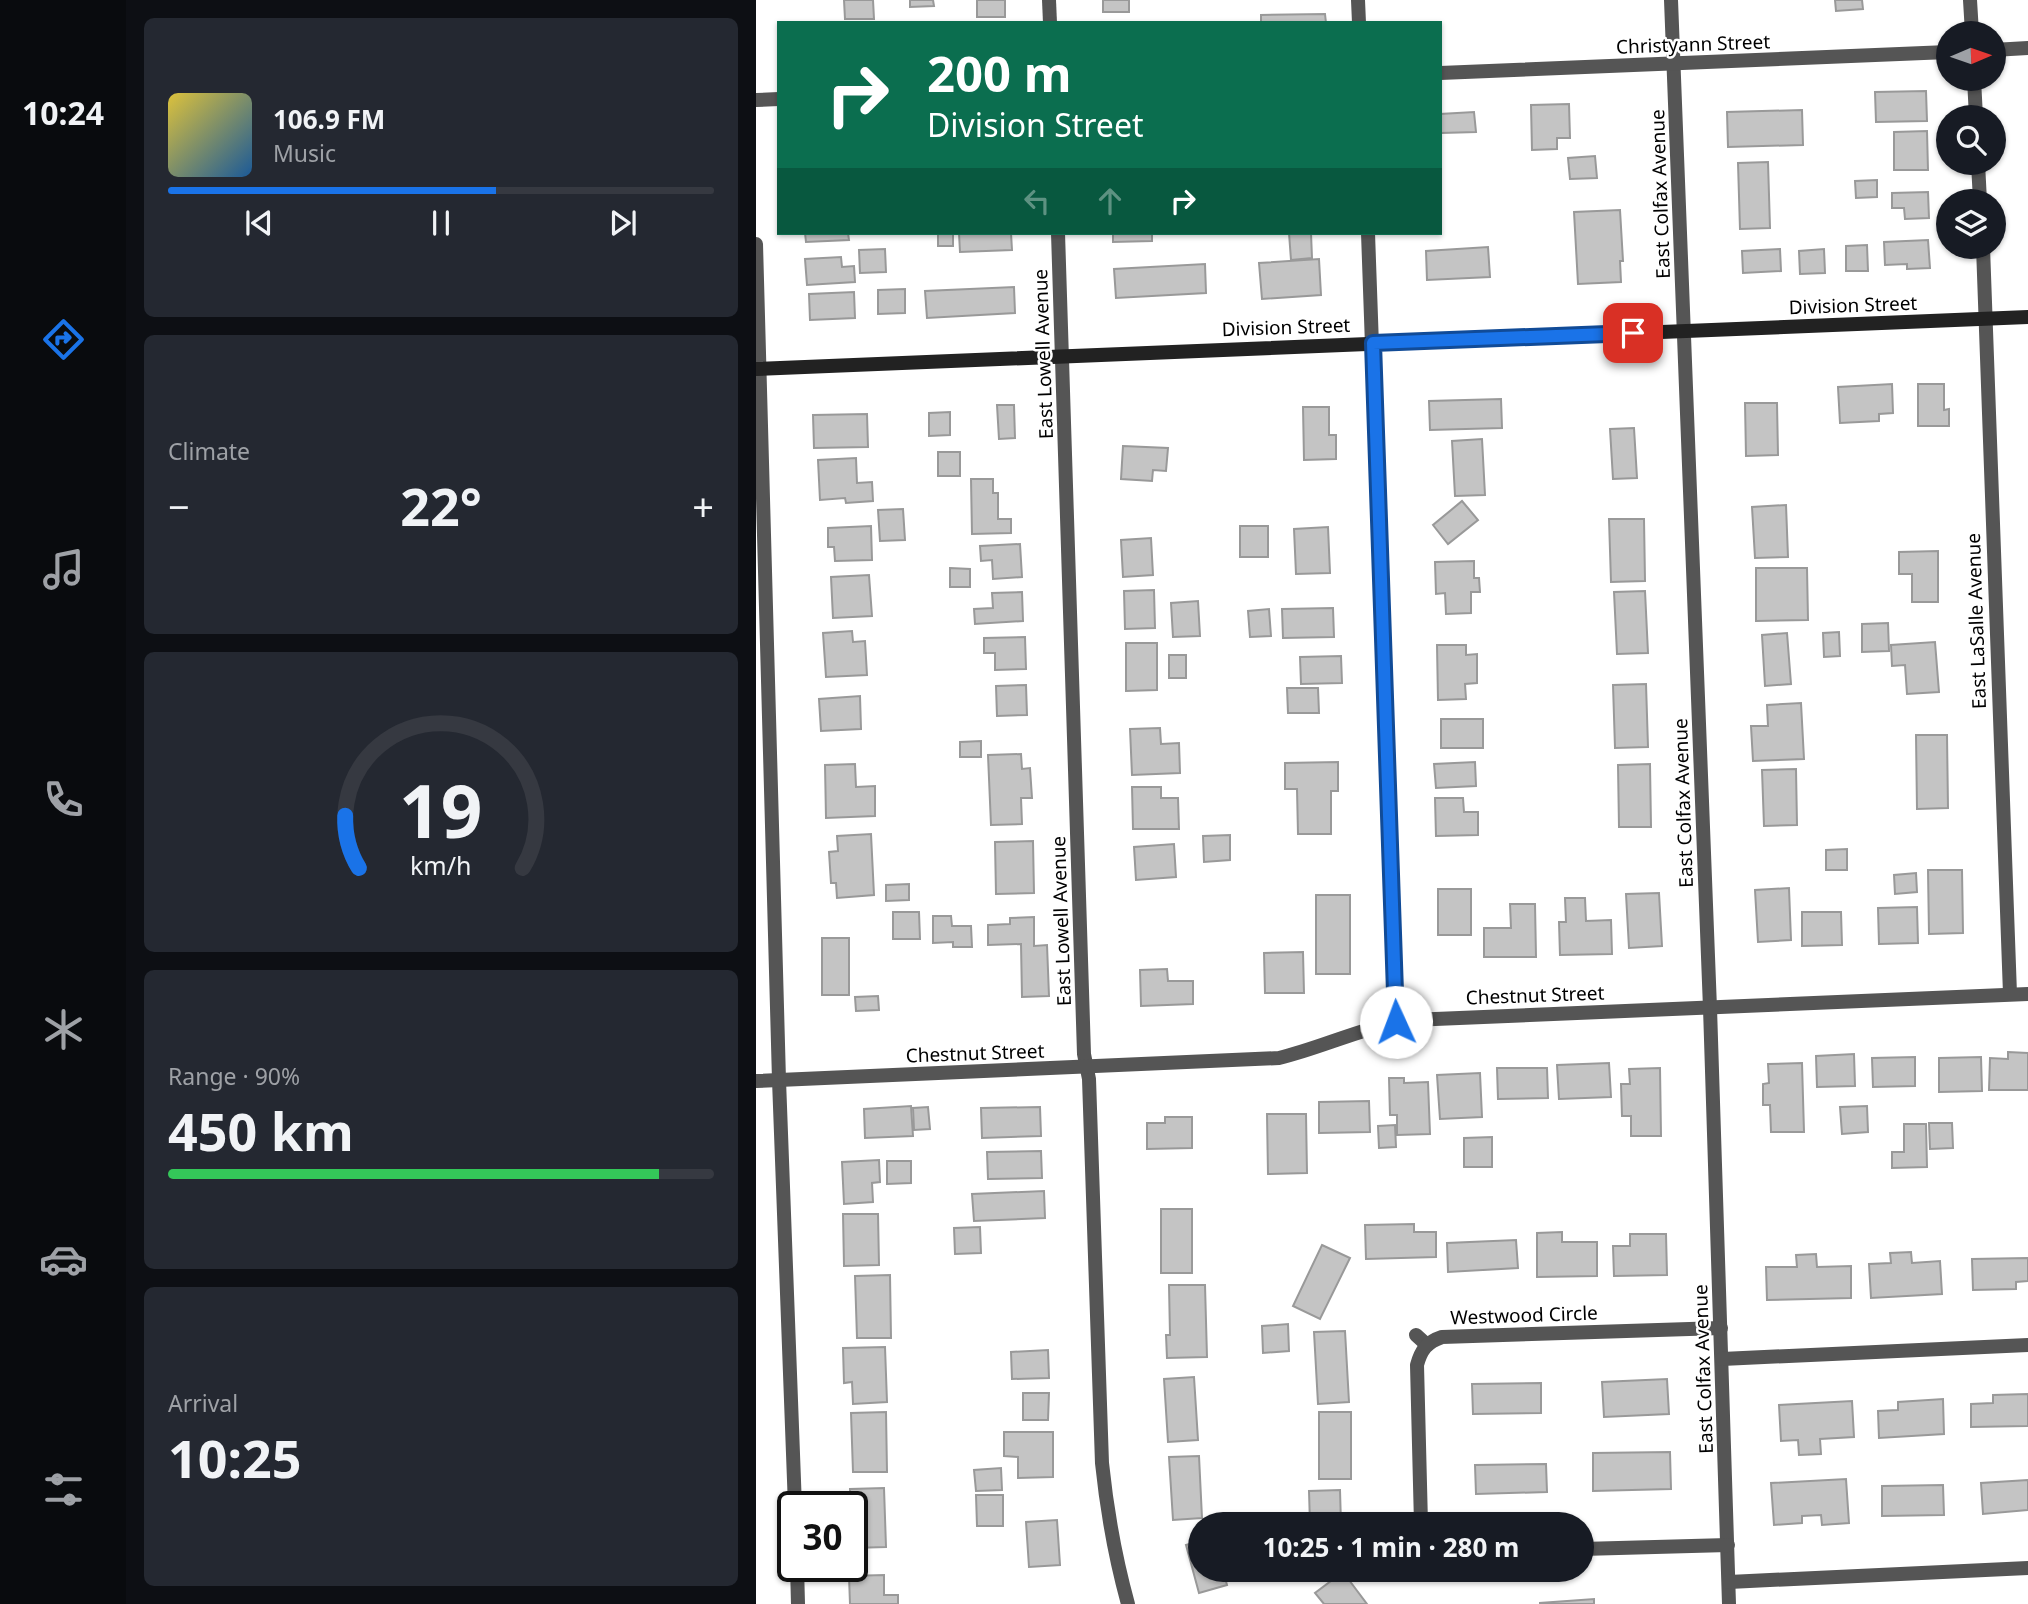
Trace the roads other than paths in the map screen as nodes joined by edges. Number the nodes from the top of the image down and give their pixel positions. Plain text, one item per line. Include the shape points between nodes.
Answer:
1 (1049, 0) edge
2 (1358, 0) edge
3 (1671, 0) edge
4 (1970, 0) edge
5 (1050, 21) edge
6 (1359, 21) edge
7 (1971, 21) edge
8 (2028, 48) edge
9 (2006, 49) edge
10 (1936, 53) edge
11 (1674, 64) junction
12 (1442, 73) edge
13 (777, 99) edge
14 (756, 100) edge
15 (1058, 235) edge
16 (1368, 235) edge
17 (756, 244) edge
18 (1984, 259) edge
19 (2028, 317) edge
20 (1987, 319) junction
21 (1685, 331) junction
22 (1373, 343) junction
23 (1063, 356) junction
24 (758, 368) edge
25 (2010, 994) junction
26 (2028, 994) edge
27 (1710, 1008) junction
28 (1396, 1022) junction
29 (1087, 1068) junction
30 (779, 1080) junction
31 (756, 1081) edge
32 (1721, 1328) junction
33 (2028, 1346) edge
34 (1721, 1359) junction
35 (793, 1491) edge
36 (1421, 1512) edge
37 (1728, 1545) junction
38 (1594, 1549) edge
39 (2028, 1568) edge
40 (797, 1582) edge
41 (1729, 1582) junction
42 (798, 1604) edge
43 (1128, 1604) edge
44 (1729, 1604) edge

1 - 5 street
2 - 6 street
3 - 11 street, East Colfax Avenue
4 - 7 street
8 - 9 street
10 - 11 street, Christyann Street
11 - 12 street, Christyann Street
11 - 21 street, East Colfax Avenue
13 - 14 street
15 - 23 street, East Lowell Avenue
16 - 22 street
17 - 24 street
18 - 20 street, East LaSalle Avenue
19 - 20 street, Division Street
20 - 21 street, Division Street
20 - 25 street, East LaSalle Avenue
21 - 22 street, Division Street
21 - 27 street, East Colfax Avenue
22 - 23 street, Division Street
22 - 28 street
23 - 24 street, Division Street
23 - 29 street, East Lowell Avenue
24 - 30 street
25 - 26 street, Chestnut Street
25 - 27 street, Chestnut Street
27 - 28 street, Chestnut Street
27 - 32 street, East Colfax Avenue
28 - 29 street, Chestnut Street via 1279,1058
29 - 30 street, Chestnut Street
29 - 43 street, East Lowell Avenue via 1102,1463 1108,1515
30 - 31 street, Chestnut Street
30 - 35 street
32 - 34 street, East Colfax Avenue
32 - 36 street, Westwood Circle via 1422,1340 1417,1365
33 - 34 street
34 - 37 street, East Colfax Avenue
37 - 38 street
37 - 41 street, East Colfax Avenue
39 - 41 street
40 - 42 street
41 - 44 street, East Colfax Avenue

